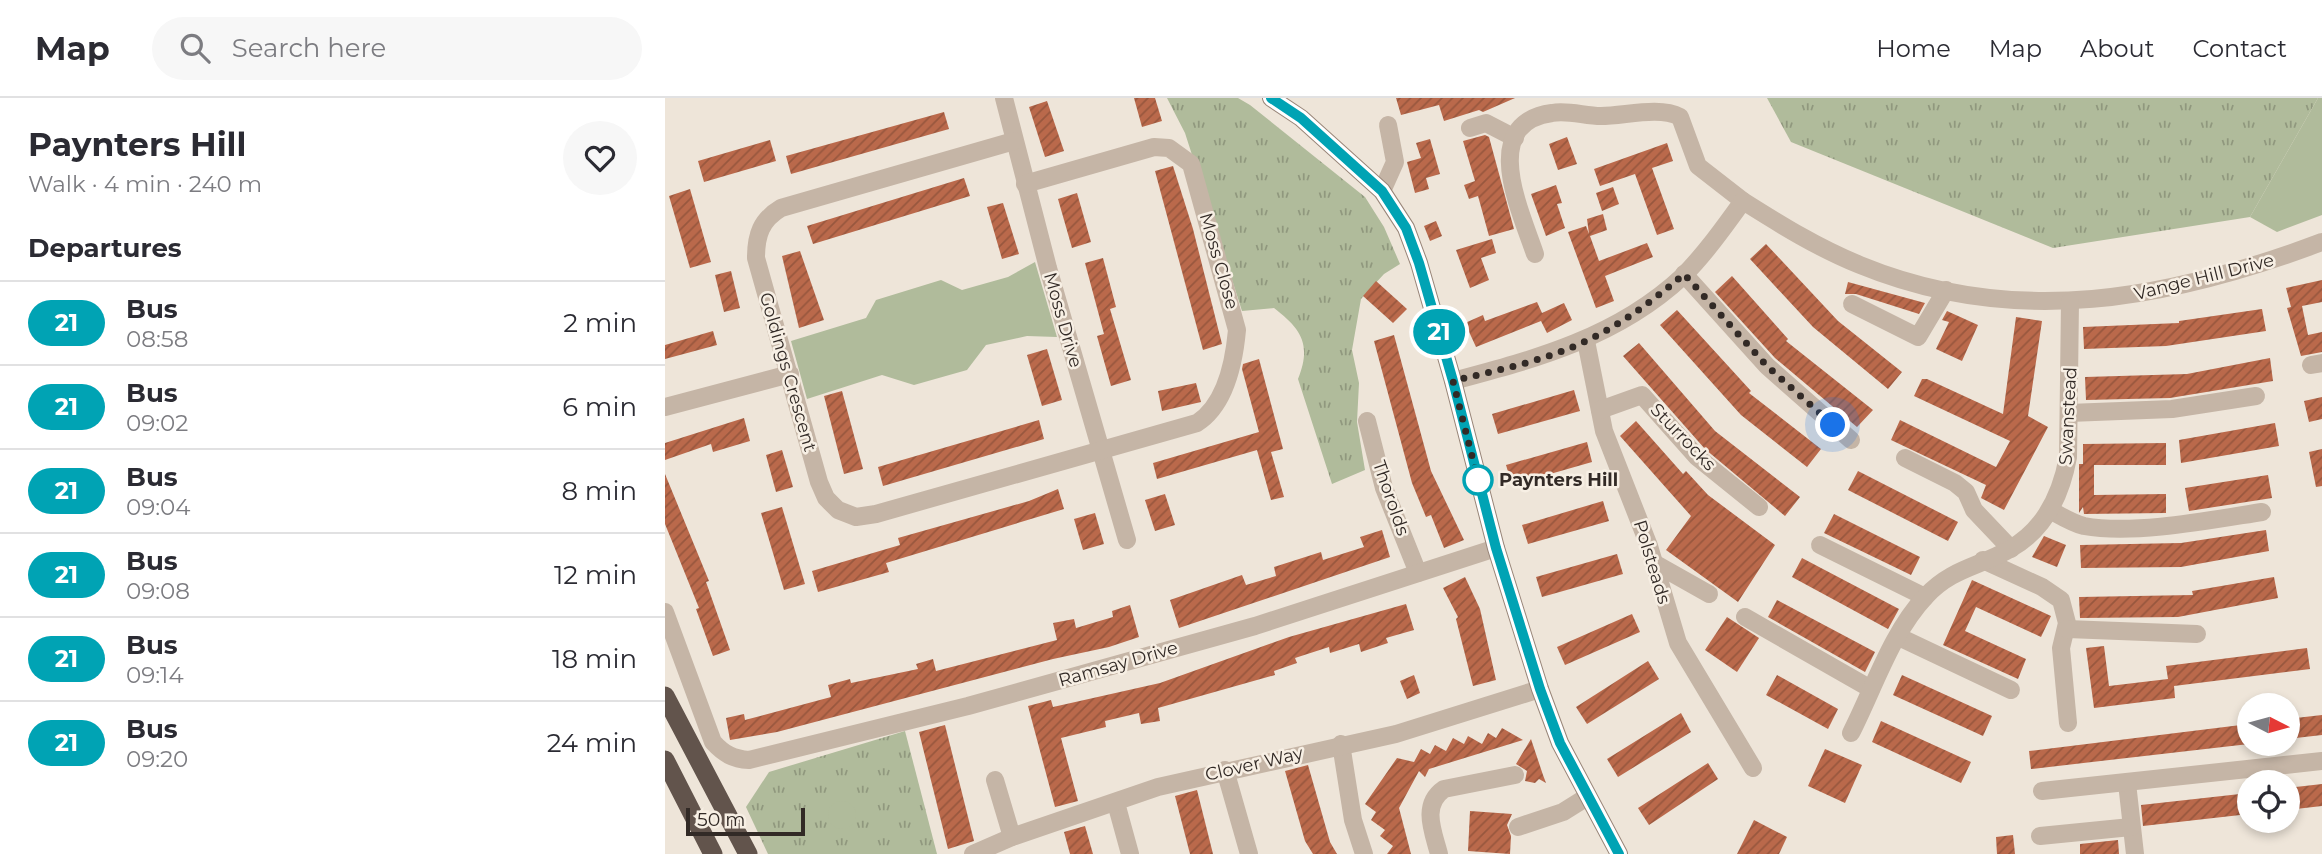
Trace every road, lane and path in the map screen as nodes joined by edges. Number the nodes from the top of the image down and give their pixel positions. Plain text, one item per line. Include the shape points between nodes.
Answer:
1 (1004, 98) edge
2 (1272, 98) edge
3 (1680, 98) edge
4 (1681, 117) junction
5 (1388, 125) dead end
6 (1470, 128) dead end
7 (1515, 138) junction
8 (1014, 141) junction
9 (1025, 184) junction
10 (1382, 191) junction
11 (1743, 201) junction
12 (2322, 242) edge
13 (1535, 254) dead end
14 (1684, 274) junction
15 (1946, 290) junction
16 (2070, 302) junction
17 (1852, 303) dead end
18 (1586, 341) junction
19 (790, 374) junction
20 (1453, 381) junction
21 (2256, 396) dead end
22 (665, 407) edge
23 (1600, 410) junction
24 (2069, 412) junction
25 (1367, 421) dead end
26 (1851, 440) dead end
27 (1100, 450) junction
28 (1905, 458) dead end
29 (1759, 507) dead end
30 (2050, 510) junction
31 (2262, 512) dead end
32 (1128, 540) dead end
33 (1820, 545) dead end
34 (1496, 548) junction
35 (2011, 549) junction
36 (1983, 559) junction
37 (1654, 563) junction
38 (1418, 573) junction
39 (1709, 594) dead end
40 (1925, 597) junction
41 (665, 612) edge
42 (1745, 617) dead end
43 (2067, 629) junction
44 (2197, 634) dead end
45 (1899, 637) junction
46 (1540, 689) junction
47 (1871, 689) junction
48 (2011, 690) dead end
49 (665, 696) edge
50 (2069, 723) dead end
51 (1851, 733) dead end
52 (1341, 744) junction
53 (665, 760) edge
54 (2322, 761) edge
55 (1753, 768) dead end
56 (1225, 770) junction
57 (1515, 775) dead end
58 (995, 780) dead end
59 (2127, 783) junction
60 (2042, 791) dead end
61 (1587, 797) junction
62 (1116, 803) junction
63 (1518, 827) dead end
64 (2131, 827) junction
65 (2040, 836) dead end
66 (1009, 844) edge
67 (713, 854) edge
68 (748, 854) edge
69 (973, 854) edge
70 (1130, 854) edge
71 (1249, 854) edge
72 (1364, 854) edge
73 (1439, 854) edge
74 (1619, 854) edge
75 (2135, 854) edge

1 - 8 street, Moss Drive
2 - 10 main road
3 - 4 street, Vange Hill Drive
4 - 7 street via 1671,112 1595,116 1554,112 1529,122
4 - 11 street, Vange Hill Drive via 1699,166
5 - 10 street via 1395,162
6 - 7 street via 1486,123
7 - 13 street via 1508,155 1510,177
8 - 9 street, Moss Drive
8 - 19 street, Goldings Crescent via 805,200 769,215 756,241 756,258
9 - 27 street, Moss Drive
9 - 27 street, Moss Close via 1154,147 1169,148 1191,164 1231,300 1237,330 1235,349 1217,406 1197,423
10 - 20 main road via 1415,251
11 - 14 street
11 - 15 street, Vange Hill Drive via 1805,239 1860,265
12 - 16 street, Vange Hill Drive via 2181,287
14 - 18 street via 1653,301
14 - 26 street via 1767,366
15 - 16 street, Vange Hill Drive
15 - 17 street via 1918,337
16 - 24 street, Swanstead
18 - 20 street
18 - 23 street, Polsteads
19 - 22 street
19 - 27 street, Goldings Crescent via 824,494 838,510 856,517
20 - 34 main road
21 - 24 street via 2172,408
23 - 29 street, Sturrocks via 1642,395 1697,457
23 - 37 street, Polsteads
24 - 30 street, Swanstead via 2064,475
25 - 38 street, Thorolds via 1384,488
27 - 32 street, Moss Drive
28 - 35 street via 1966,492 1974,510
30 - 31 street via 2085,526 2108,527 2182,525
30 - 35 street, Swanstead via 2040,525
33 - 40 street
34 - 38 street, Ramsay Drive
34 - 46 main road
35 - 36 street, Swanstead
36 - 40 street, Swanstead via 1954,573
36 - 43 street via 2053,592 2066,611
37 - 39 street
37 - 55 street, Polsteads via 1678,643
38 - 41 street, Ramsay Drive via 1255,626 762,758 735,759 713,742
40 - 45 street, Swanstead
42 - 47 street
43 - 44 street
43 - 50 street via 2061,648
45 - 47 street, Swanstead
45 - 48 street
46 - 52 street, Clover Way via 1425,726
46 - 61 main road
47 - 51 street, Swanstead
49 - 68 highway
52 - 56 street, Clover Way
52 - 72 street via 1353,820
53 - 67 highway
54 - 59 street
56 - 62 street, Clover Way
56 - 71 street
57 - 73 street via 1444,789 1434,796 1430,817
58 - 66 street
59 - 60 street
59 - 64 street
61 - 63 street via 1563,812
61 - 74 main road
62 - 66 street, Clover Way
62 - 70 street
64 - 65 street
64 - 75 street
66 - 69 street, Clover Way

